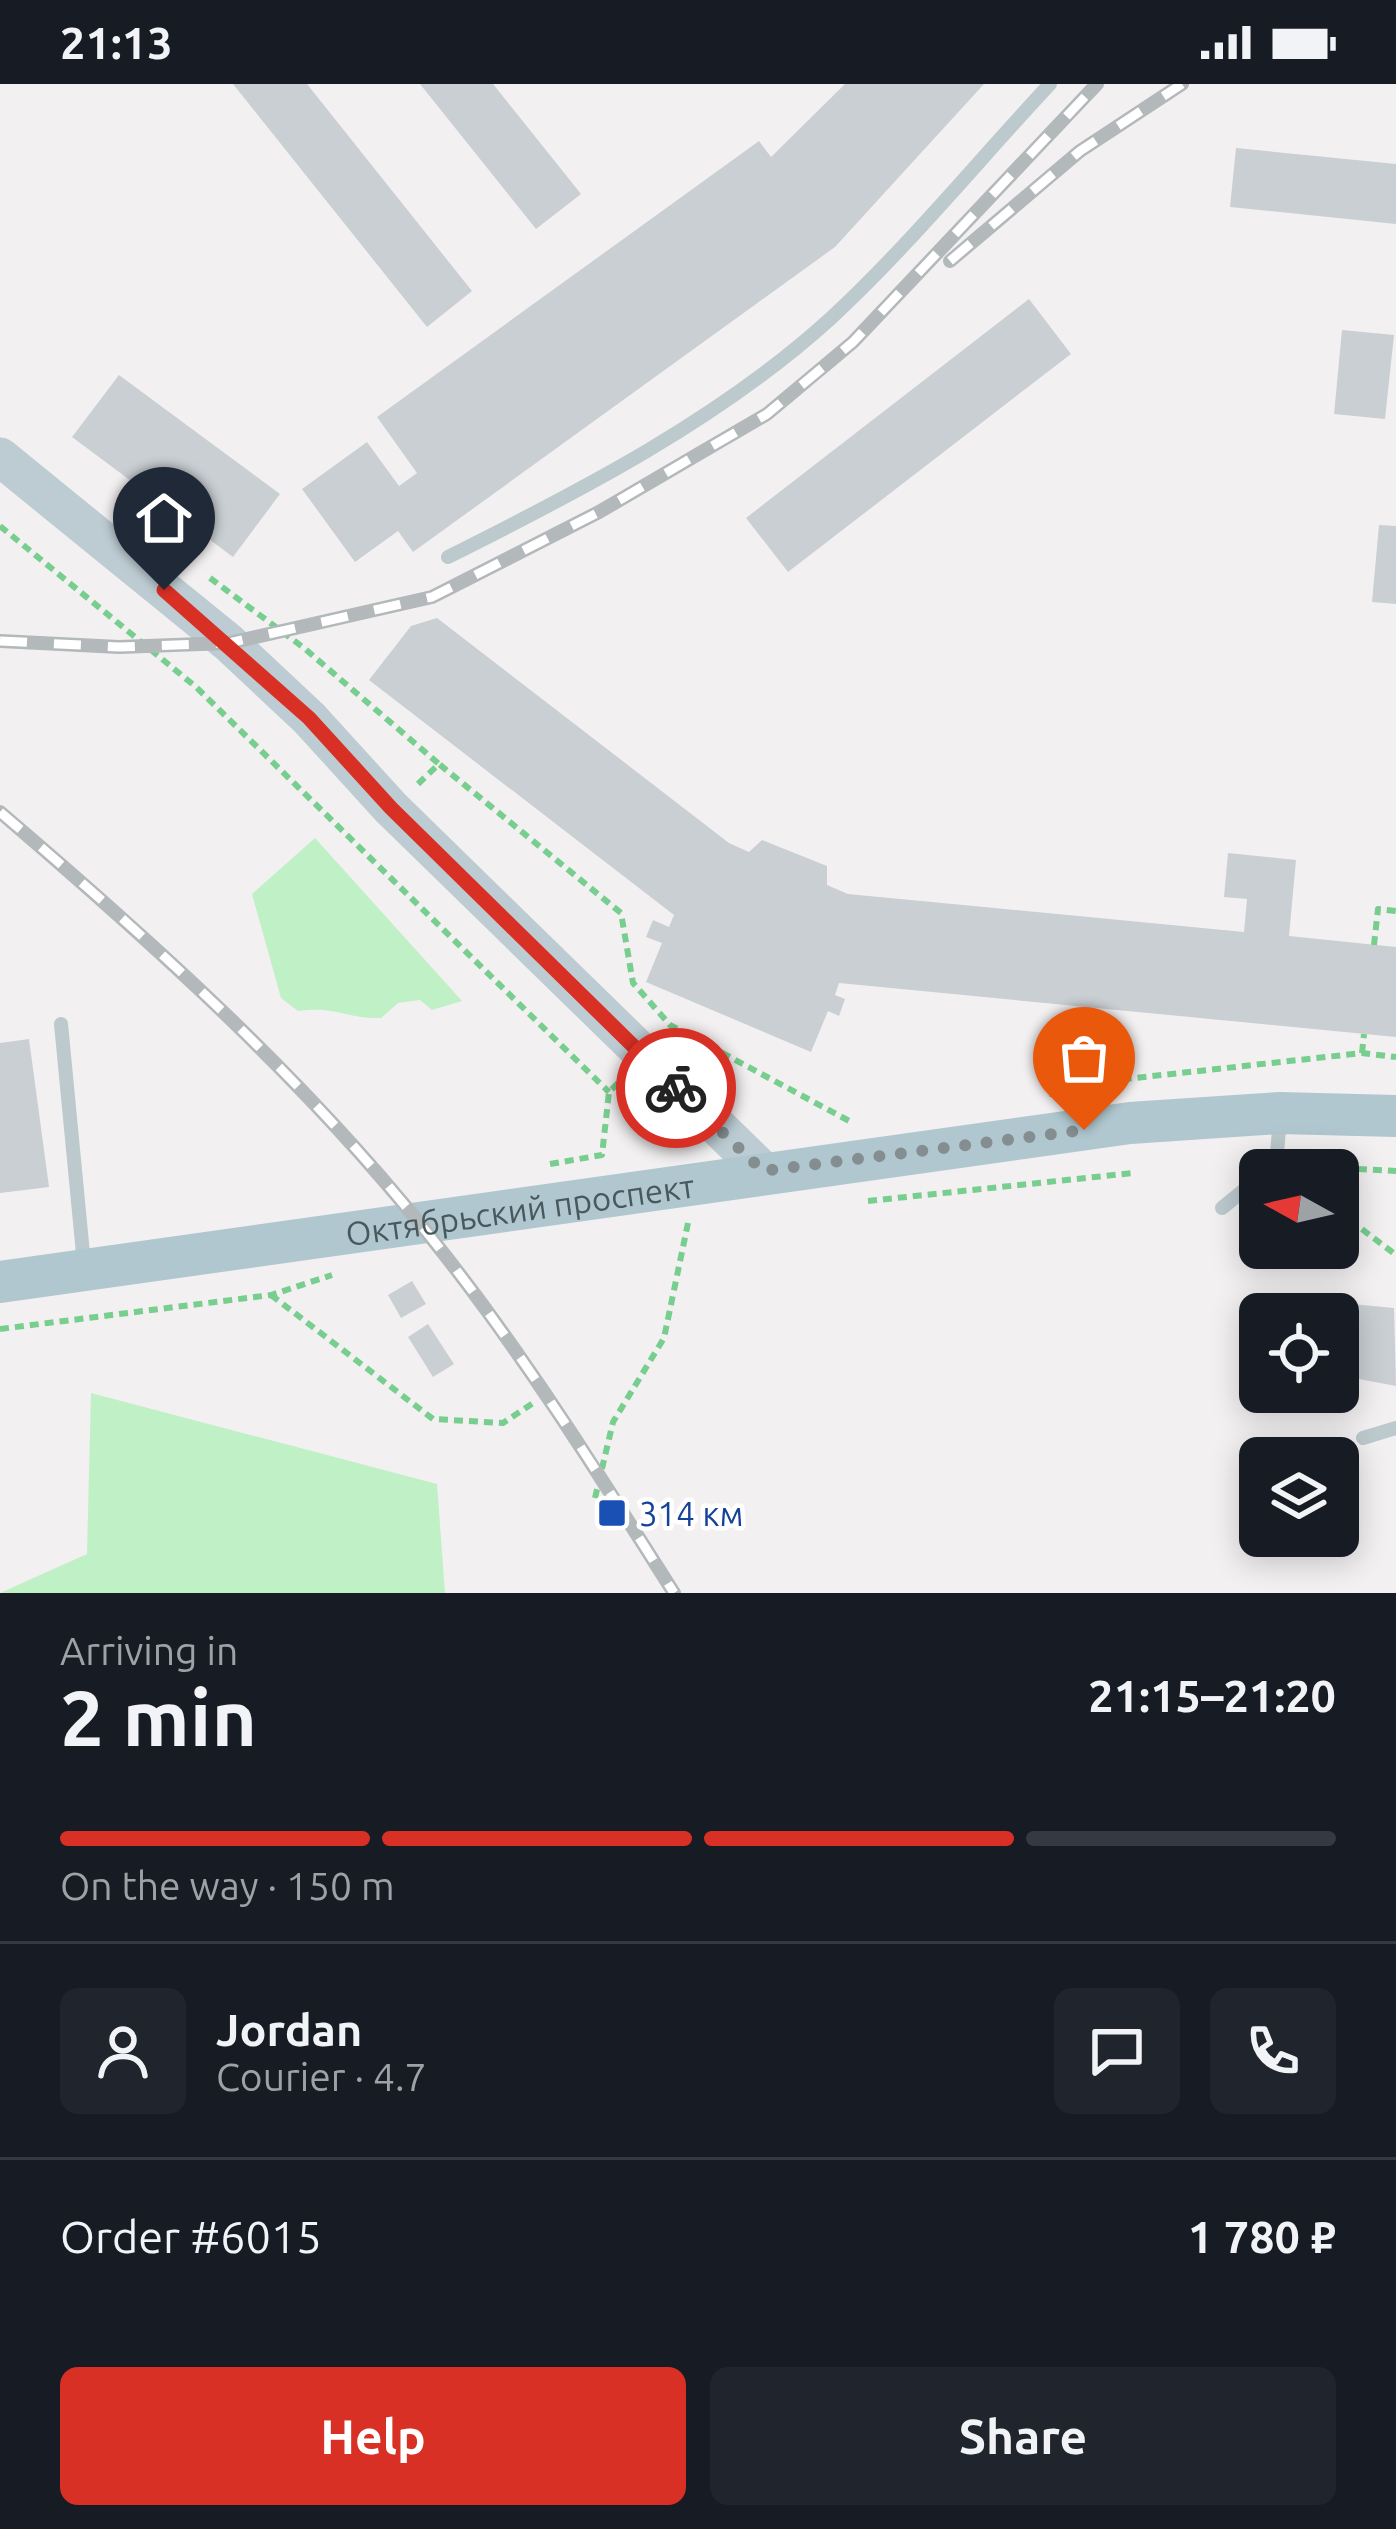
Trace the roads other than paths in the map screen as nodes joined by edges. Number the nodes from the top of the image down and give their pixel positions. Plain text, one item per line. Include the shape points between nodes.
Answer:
1 (1040, 88) edge
2 (0, 457) edge
3 (448, 557) dead end
4 (61, 1024) dead end
5 (1280, 1113) junction
6 (1396, 1116) edge
7 (1275, 1149) edge
8 (763, 1171) junction
9 (1239, 1194) edge
10 (1222, 1208) dead end
11 (85, 1271) junction
12 (0, 1282) edge
13 (1396, 1428) edge
14 (1363, 1438) dead end

1 - 3 lane via 829,320 578,493
2 - 8 main road via 230,644
4 - 11 lane
5 - 6 main road, Октябрьский проспект
5 - 7 lane
5 - 8 main road, Октябрьский проспект
8 - 11 main road, Октябрьский проспект
9 - 10 lane
11 - 12 main road, Октябрьский проспект
13 - 14 lane

